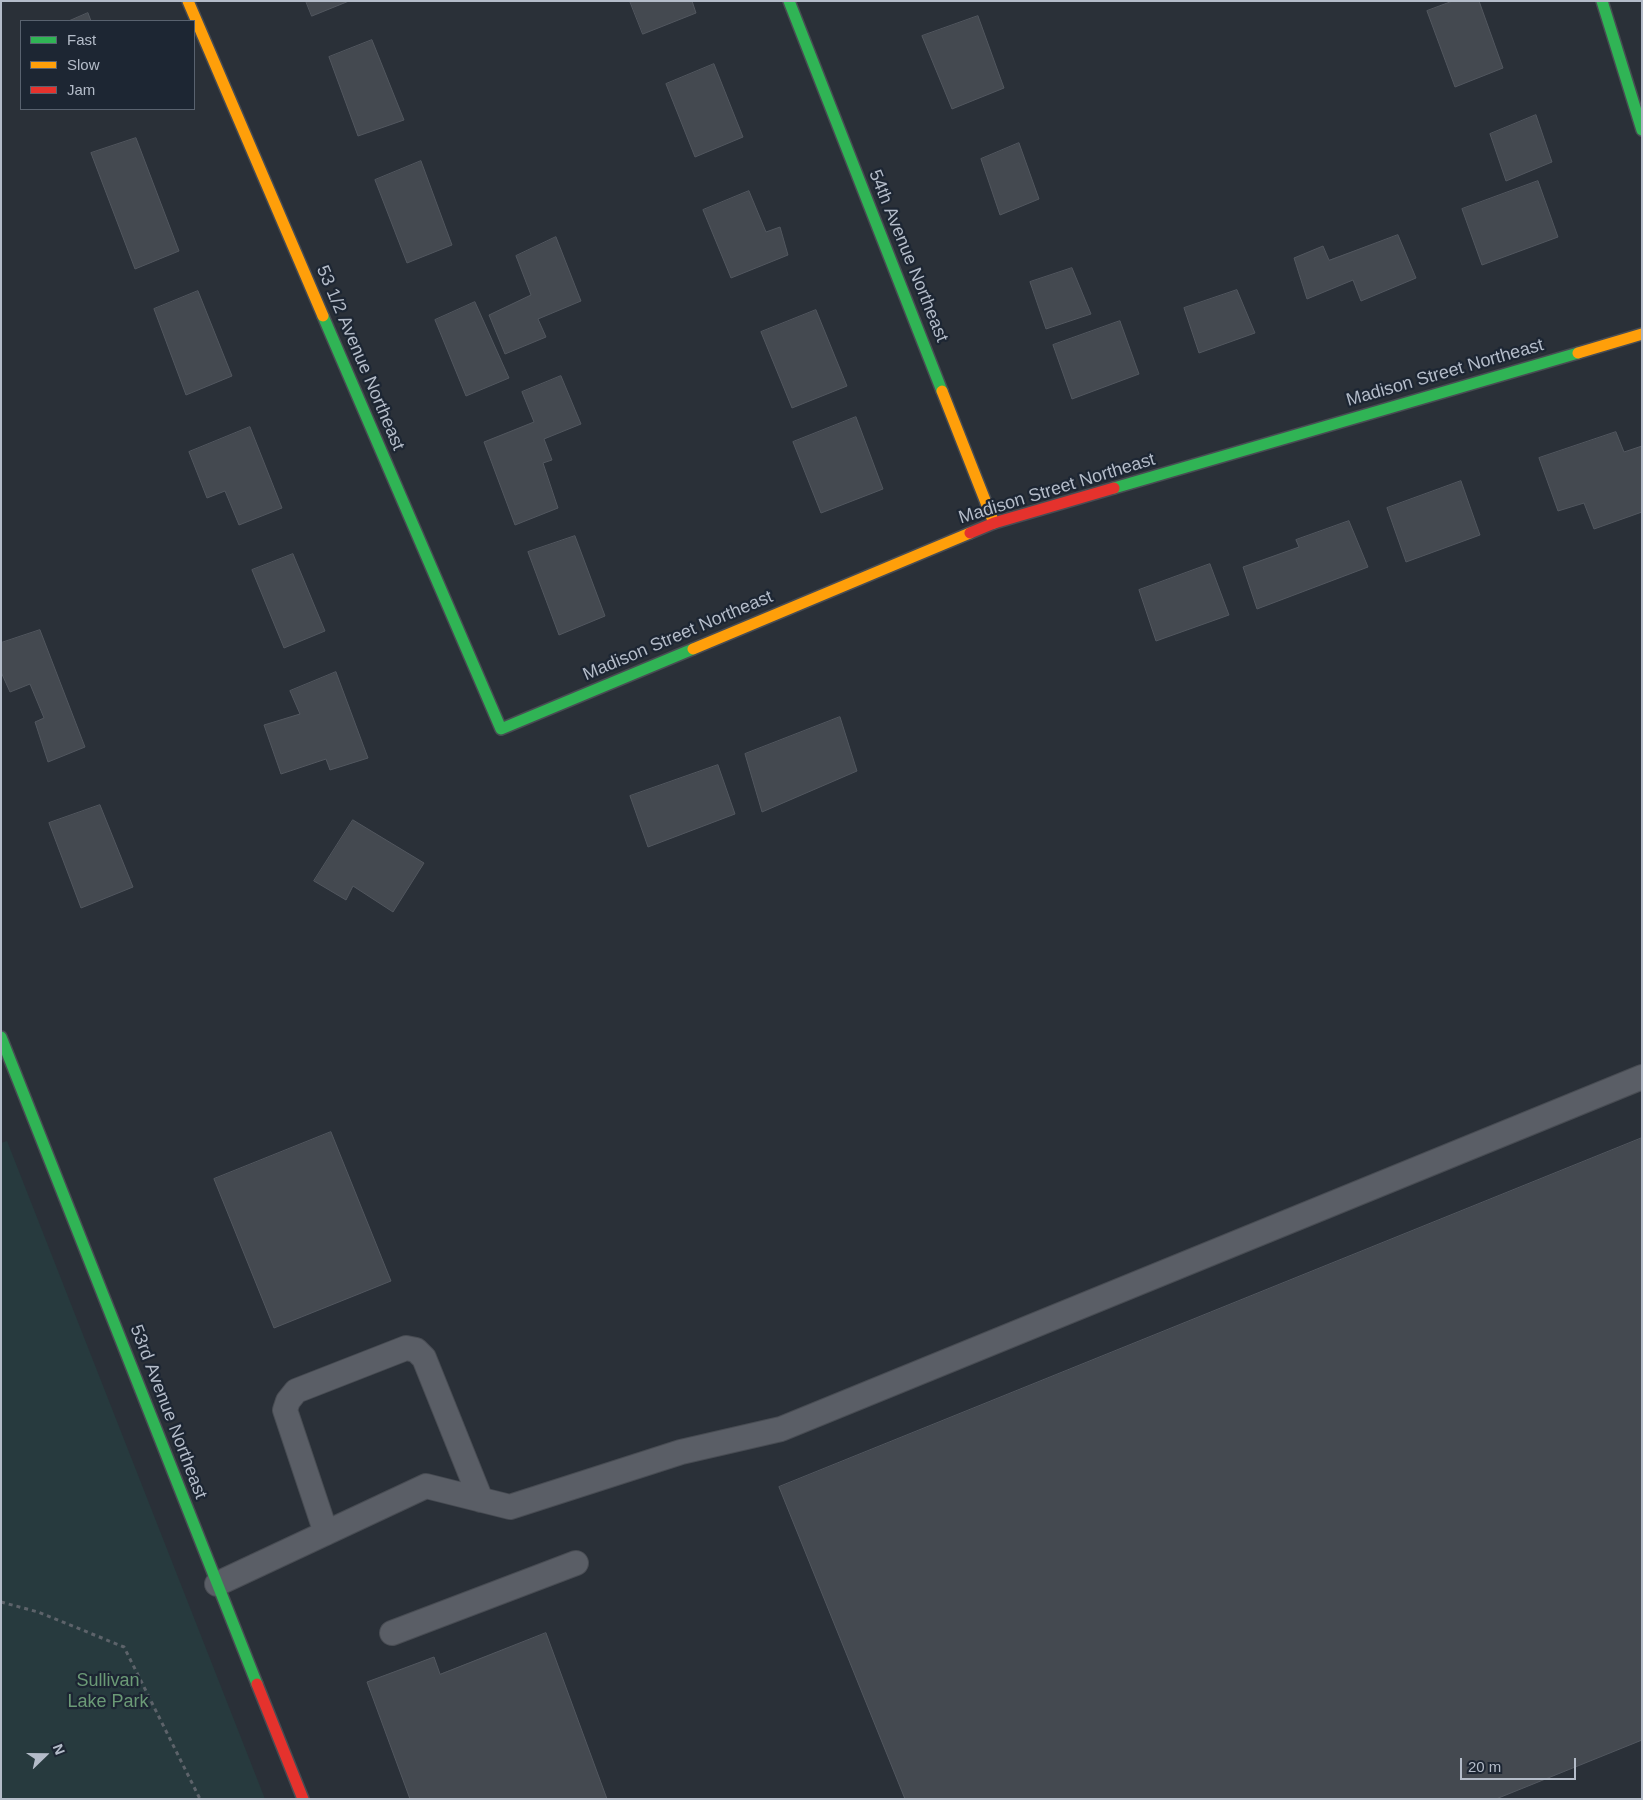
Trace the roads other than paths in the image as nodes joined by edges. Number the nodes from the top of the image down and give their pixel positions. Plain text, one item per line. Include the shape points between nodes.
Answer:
1 (188, 1) edge
2 (789, 1) edge
3 (1602, 1) edge
4 (1642, 130) edge
5 (1642, 334) edge
6 (994, 523) junction
7 (501, 729) joint
8 (1, 1037) edge
9 (1642, 1077) edge
10 (481, 1500) junction
11 (326, 1533) junction
12 (576, 1563) dead end
13 (217, 1584) junction
14 (392, 1633) dead end
15 (303, 1799) edge

1 - 7 street, 53 1/2 Avenue Northeast
2 - 6 street, 54th Avenue Northeast
3 - 4 street
5 - 6 street, Madison Street Northeast
6 - 7 street, Madison Street Northeast
8 - 13 street, 53rd Avenue Northeast
9 - 10 lane via 781,1429 680,1452 510,1507
10 - 11 lane via 426,1486
10 - 11 lane via 424,1358 416,1350 406,1348 296,1391 288,1401 285,1410
11 - 13 lane
12 - 14 lane
13 - 15 street, 53rd Avenue Northeast

